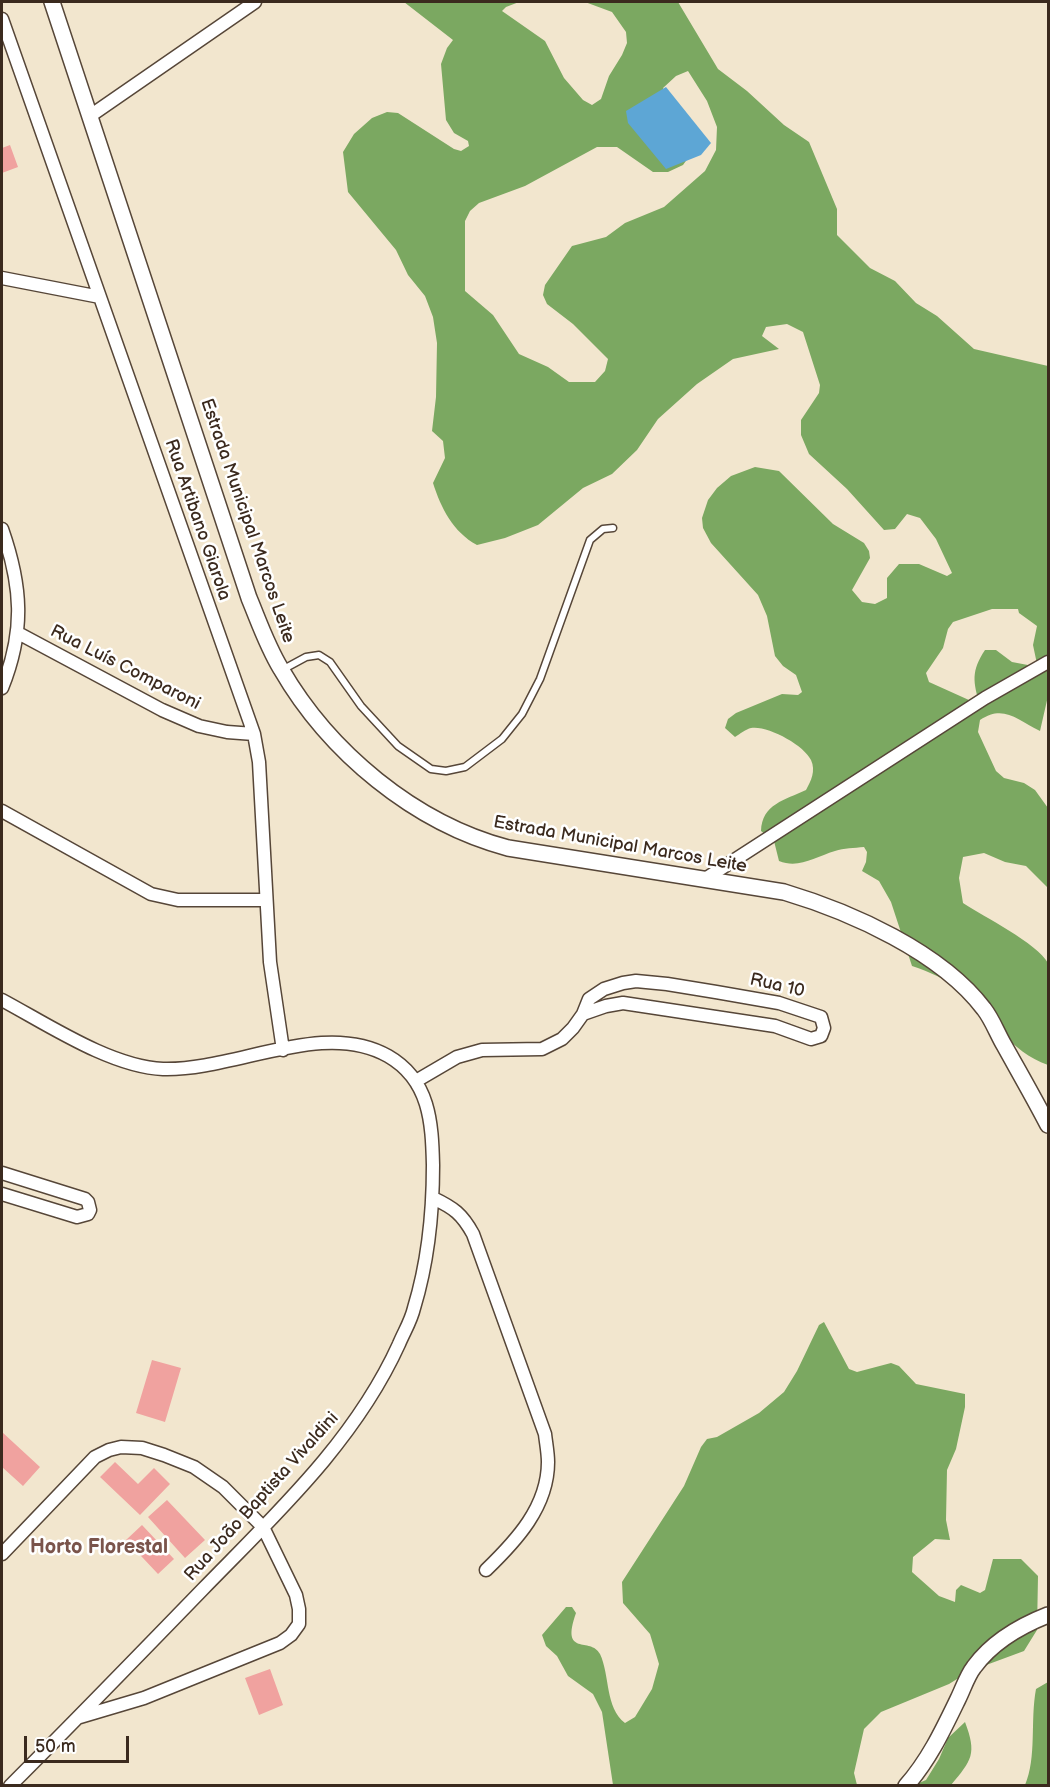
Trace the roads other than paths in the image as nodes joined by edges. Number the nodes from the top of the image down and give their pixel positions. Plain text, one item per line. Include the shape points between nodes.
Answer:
1 (52, 2) edge
2 (255, 2) edge
3 (2, 19) edge
4 (90, 116) junction
5 (2, 278) edge
6 (100, 297) junction
7 (2, 528) edge
8 (613, 528) dead end
9 (18, 633) junction
10 (1048, 662) edge
11 (281, 670) junction
12 (2, 688) edge
13 (254, 734) junction
14 (2, 811) edge
15 (705, 879) junction
16 (266, 900) junction
17 (623, 983) junction
18 (2, 1000) edge
19 (623, 1003) junction
20 (583, 1014) junction
21 (283, 1050) junction
22 (416, 1081) junction
23 (1048, 1125) edge
24 (2, 1173) edge
25 (2, 1194) edge
26 (433, 1198) junction
27 (263, 1527) junction
28 (2, 1554) edge
29 (486, 1570) dead end
30 (1048, 1615) edge
31 (79, 1717) junction
32 (10, 1785) edge
33 (906, 1785) edge

1 - 4 street, Estrada Municipal Marcos Leite
2 - 4 street
3 - 6 street, Rua Artibano Giarola
4 - 11 street, Estrada Municipal Marcos Leite via 249,598
5 - 6 street
6 - 13 street, Rua Artibano Giarola
7 - 9 street via 19,592
8 - 11 lane via 603,529 590,540 540,679 522,714 502,739 465,767 446,771 431,768 398,747 361,706 330,662 319,655
9 - 12 street
9 - 13 street, Rua Luís Comparoni via 199,726
10 - 15 street via 985,698
11 - 15 street, Estrada Municipal Marcos Leite via 324,732 381,783 431,817 478,840 508,848
13 - 16 street, Rua Artibano Giarola
14 - 16 street via 151,894 178,900
15 - 23 street, Estrada Municipal Marcos Leite via 784,892 820,903 853,916 922,954 960,983 984,1009
16 - 21 street, Rua Artibano Giarola via 270,962
17 - 19 street
17 - 19 street, Rua 10 via 667,984 779,1003 821,1017 824,1028 821,1035 811,1039 775,1026
17 - 20 street, Rua 10 via 589,999
18 - 21 street, Rua João Baptista Vivaldini via 95,1050 162,1069 200,1067
19 - 20 street, Rua 10
20 - 22 street, Rua 10 via 562,1039 542,1049 482,1050 457,1057
21 - 22 street, Rua João Baptista Vivaldini via 339,1042 367,1046 391,1058
22 - 26 street, Rua João Baptista Vivaldini via 432,1124
24 - 25 street via 85,1199 90,1210 78,1217
26 - 27 street, Rua João Baptista Vivaldini via 414,1311 386,1372 364,1410 328,1456
26 - 29 street via 464,1217 473,1234 545,1434 548,1462 537,1508 514,1542
27 - 28 street via 223,1487 194,1467 142,1448 121,1447 95,1457
27 - 31 street, Rua João Baptista Vivaldini
27 - 31 street via 300,1609 299,1624 291,1635 280,1643 144,1698
30 - 33 street via 998,1641 974,1667 938,1740
31 - 32 street, Rua João Baptista Vivaldini

